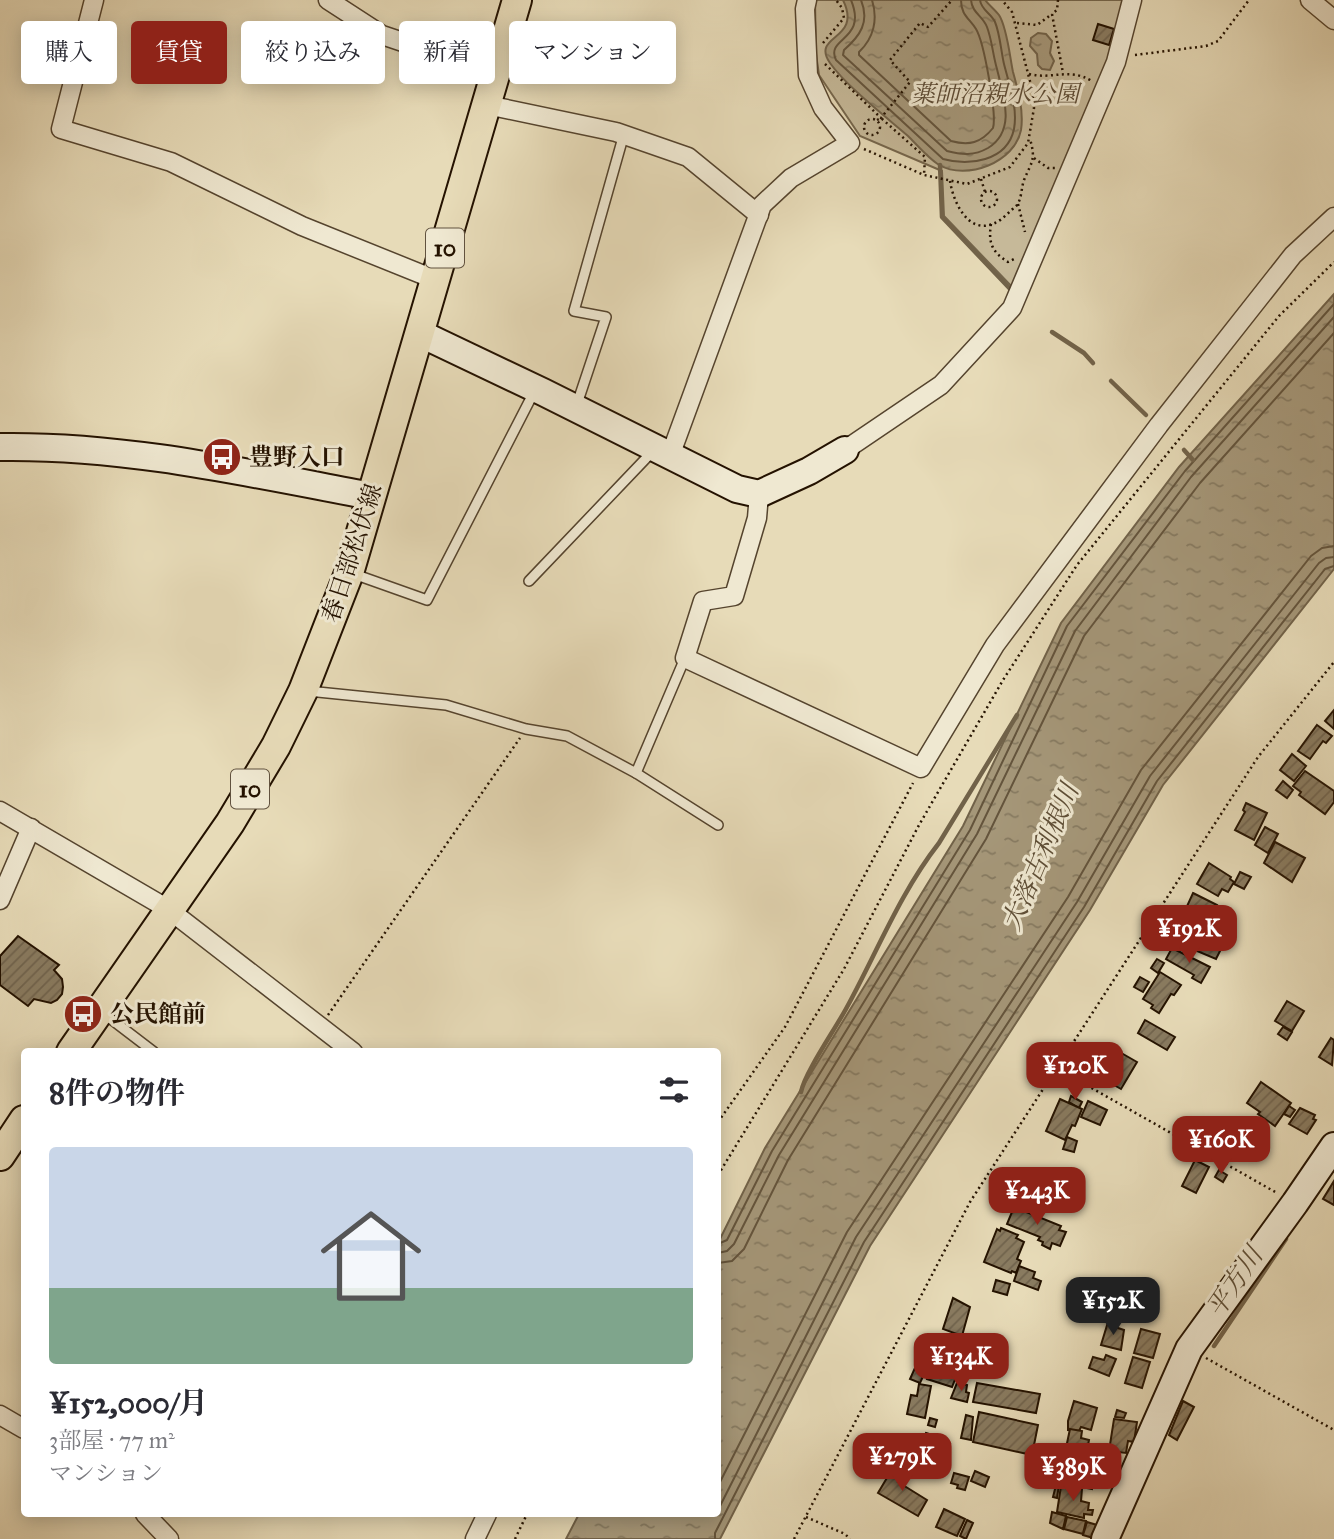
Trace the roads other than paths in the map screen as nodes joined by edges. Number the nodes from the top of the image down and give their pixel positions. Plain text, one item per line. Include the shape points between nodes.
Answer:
1 (94, 0) edge
2 (328, 0) edge
3 (517, 0) edge
4 (807, 0) edge
5 (1132, 0) edge
6 (1310, 0) edge
7 (1334, 20) edge
8 (399, 41) edge
9 (495, 73) edge
10 (492, 84) edge
11 (487, 105) junction
12 (624, 134) junction
13 (759, 215) junction
14 (1334, 217) edge
15 (436, 280) junction
16 (419, 333) junction
17 (536, 389) junction
18 (575, 408) junction
19 (0, 447) edge
20 (845, 450) joint
21 (663, 452) junction
22 (759, 494) junction
23 (371, 496) junction
24 (349, 573) junction
25 (528, 581) dead end
26 (685, 659) junction
27 (303, 691) junction
28 (636, 773) junction
29 (0, 811) edge
30 (718, 825) dead end
31 (31, 828) junction
32 (0, 900) edge
33 (169, 909) junction
34 (99, 1010) junction
35 (74, 1048) edge
36 (149, 1048) edge
37 (348, 1048) edge
38 (21, 1124) edge
39 (1334, 1146) edge
40 (0, 1156) edge
41 (0, 1415) edge
42 (21, 1427) edge
43 (148, 1517) edge
44 (486, 1517) edge
45 (169, 1539) edge
46 (475, 1539) edge
47 (1105, 1539) edge

1 - 15 street via 61,129 171,162 302,226
2 - 8 street
3 - 9 main road, 春日部松伏線 / 10
4 - 13 street via 808,75 823,108 850,143 791,178 762,205
5 - 20 street via 1116,62 1013,306 941,385
6 - 7 street
10 - 11 main road, 春日部松伏線 / 10
11 - 12 street
11 - 15 main road, 春日部松伏線 / 10
12 - 13 street via 688,157
12 - 18 lane via 575,311 606,317
13 - 21 street
14 - 26 street via 1293,255 1159,425 995,645 921,768
15 - 16 main road, 春日部松伏線 / 10
16 - 17 street
16 - 23 main road, 春日部松伏線 / 10
17 - 18 street
17 - 24 lane via 427,600
18 - 21 street
19 - 23 street via 129,453
20 - 22 street
21 - 22 street via 737,489
21 - 25 lane
22 - 26 street via 757,518 734,596 703,601
23 - 24 main road, 春日部松伏線 / 10
24 - 27 main road, 春日部松伏線 / 10
26 - 28 lane
27 - 28 lane via 446,705 567,736
27 - 33 main road, 春日部松伏線 / 10 via 230,822
28 - 30 lane
29 - 31 street
31 - 32 street
31 - 33 street
33 - 34 main road, 春日部松伏線 / 10
33 - 37 street
34 - 35 main road, 春日部松伏線 / 10
34 - 36 lane
38 - 40 main road
39 - 47 street via 1189,1349
41 - 42 street
43 - 45 street
44 - 46 street

